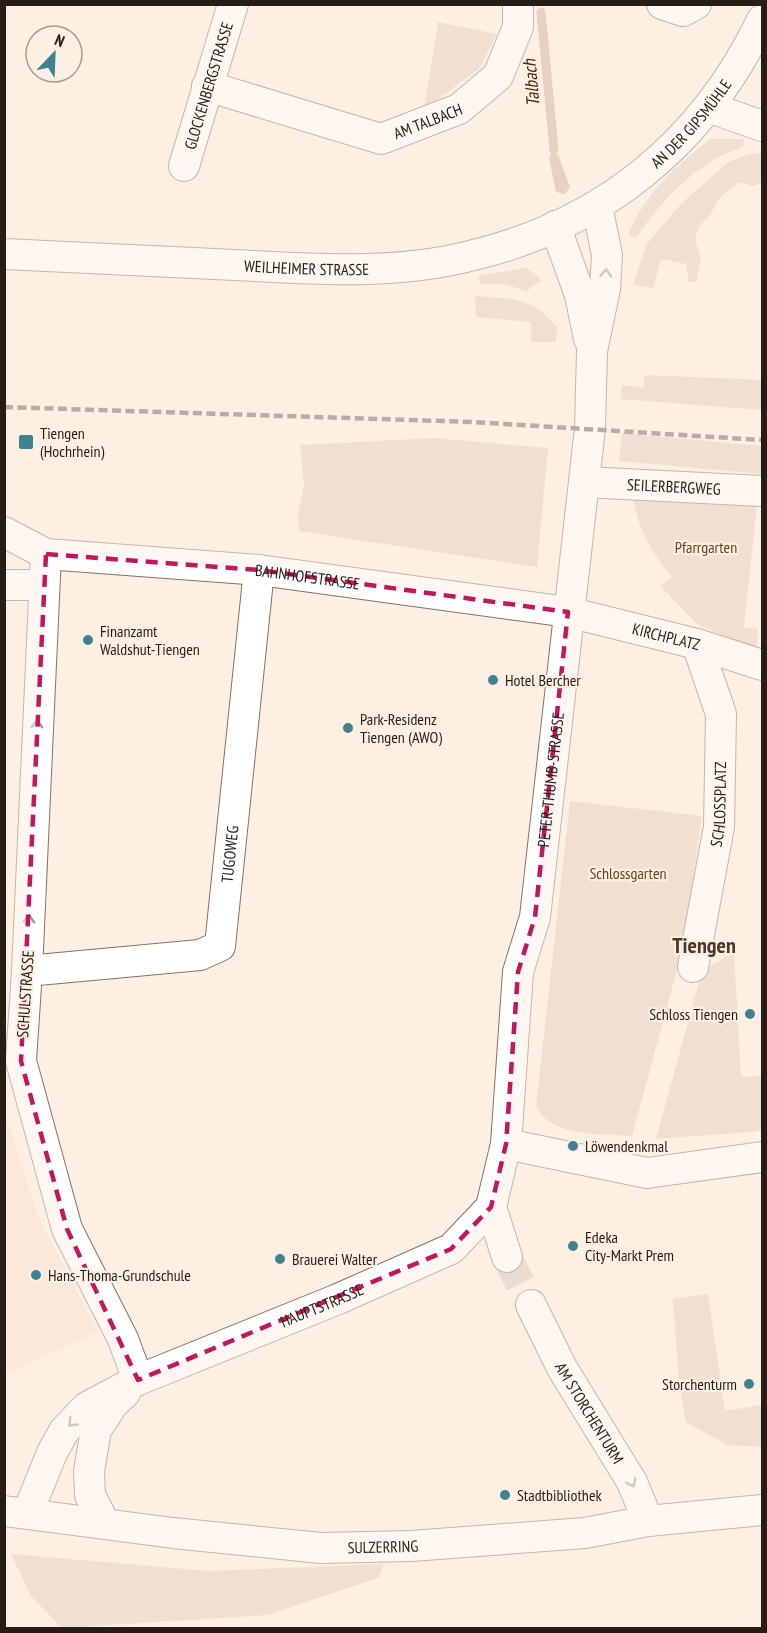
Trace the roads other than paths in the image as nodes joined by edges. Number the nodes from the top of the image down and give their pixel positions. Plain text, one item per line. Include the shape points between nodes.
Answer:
1 (233, 4) edge
2 (518, 4) edge
3 (662, 4) edge
4 (696, 4) edge
5 (762, 20) edge
6 (207, 86) junction
7 (711, 108) junction
8 (762, 126) edge
9 (184, 166) dead end
10 (597, 206) junction
11 (555, 226) junction
12 (4, 254) edge
13 (592, 351) junction
14 (584, 482) junction
15 (762, 491) edge
16 (4, 532) edge
17 (46, 554) junction
18 (259, 570) junction
19 (4, 585) edge
20 (43, 585) junction
21 (568, 612) junction
22 (697, 644) junction
23 (762, 665) edge
24 (693, 967) dead end
25 (27, 971) junction
26 (13, 1061) edge
27 (506, 1144) junction
28 (762, 1157) edge
29 (491, 1207) junction
30 (507, 1257) tunnel mouth
31 (531, 1305) tunnel mouth
32 (138, 1380) junction
33 (762, 1510) edge
34 (16, 1512) edge
35 (648, 1521) junction
36 (104, 1523) junction

1 - 6 street, GLOCKENBERGSTRASSE
2 - 6 street, AM TALBACH via 518,27 498,76 459,109 381,139
3 - 4 street via 683,11
5 - 7 street, AN DER GIPSMÜHLE via 750,47
6 - 9 street, GLOCKENBERGSTRASSE
7 - 8 street
7 - 10 street, AN DER GIPSMÜHLE via 664,159
10 - 11 street, WEILHEIMER STRASSE
13 -> 10 street, PETER-THUMB-STRASSE via 605,289 607,255
11 - 12 street, WEILHEIMER STRASSE via 465,258 376,269
11 - 13 street, PETER-THUMB-STRASSE via 580,295
13 - 14 street, PETER-THUMB-STRASSE via 592,407
14 - 15 street, SEILERBERGWEG
14 - 21 street, PETER-THUMB-STRASSE
16 - 17 street, BAHNHOFSTRASSE
17 - 18 street, BAHNHOFSTRASSE
17 - 20 street
18 - 21 street, BAHNHOFSTRASSE
18 - 25 street, TUGOWEG via 220,946 200,955
19 - 20 street
25 -> 20 street, SCHULSTRASSE
21 - 22 street, KIRCHPLATZ
21 - 27 street, PETER-THUMB-STRASSE via 535,917 518,972
22 - 23 street, KIRCHPLATZ
22 - 24 street, SCHLOSSPLATZ via 721,714 719,827
25 - 26 street, SCHULSTRASSE
26 - 32 street, SCHULSTRASSE via 67,1229 123,1339
27 - 28 street via 646,1173
27 - 29 street, PETER-THUMB-STRASSE
29 - 30 street
29 - 32 street, HAUPTSTRASSE via 451,1249
31 -> 35 street, AM STORCHENTURM via 562,1368 632,1482
32 -> 34 street, HAUPTSTRASSE via 87,1407 64,1431
32 - 36 street, HAUPTSTRASSE via 113,1404 96,1430 89,1471 90,1495
33 - 35 street, SULZERRING
34 - 36 street, SULZERRING
35 - 36 street, SULZERRING via 585,1533 411,1546 321,1548

